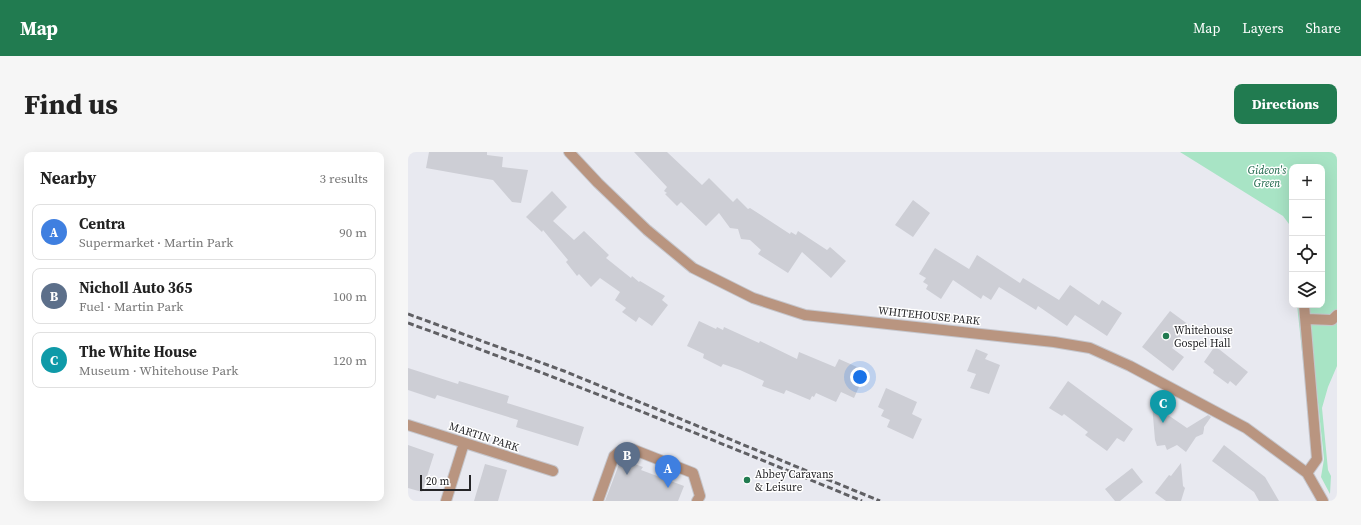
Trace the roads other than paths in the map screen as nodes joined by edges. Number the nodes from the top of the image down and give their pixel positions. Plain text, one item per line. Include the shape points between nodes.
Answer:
1 (570, 152) edge
2 (1304, 308) edge
3 (1337, 315) edge
4 (1306, 319) junction
5 (408, 425) edge
6 (464, 443) junction
7 (553, 471) dead end
8 (1307, 473) junction
9 (1321, 497) edge
10 (446, 501) edge
11 (598, 501) edge
12 (697, 501) edge
13 (1311, 501) edge

1 - 8 street, WHITEHOUSE PARK via 647,230 693,268 753,298 805,315 1090,348 1130,366 1246,428
2 - 4 street
3 - 4 street via 1332,320
4 - 8 street via 1317,459
5 - 6 street, MARTIN PARK
6 - 7 street, MARTIN PARK
6 - 10 street
8 - 9 street
9 - 13 street
11 - 12 street via 614,456 620,450 632,449 692,473 700,496

